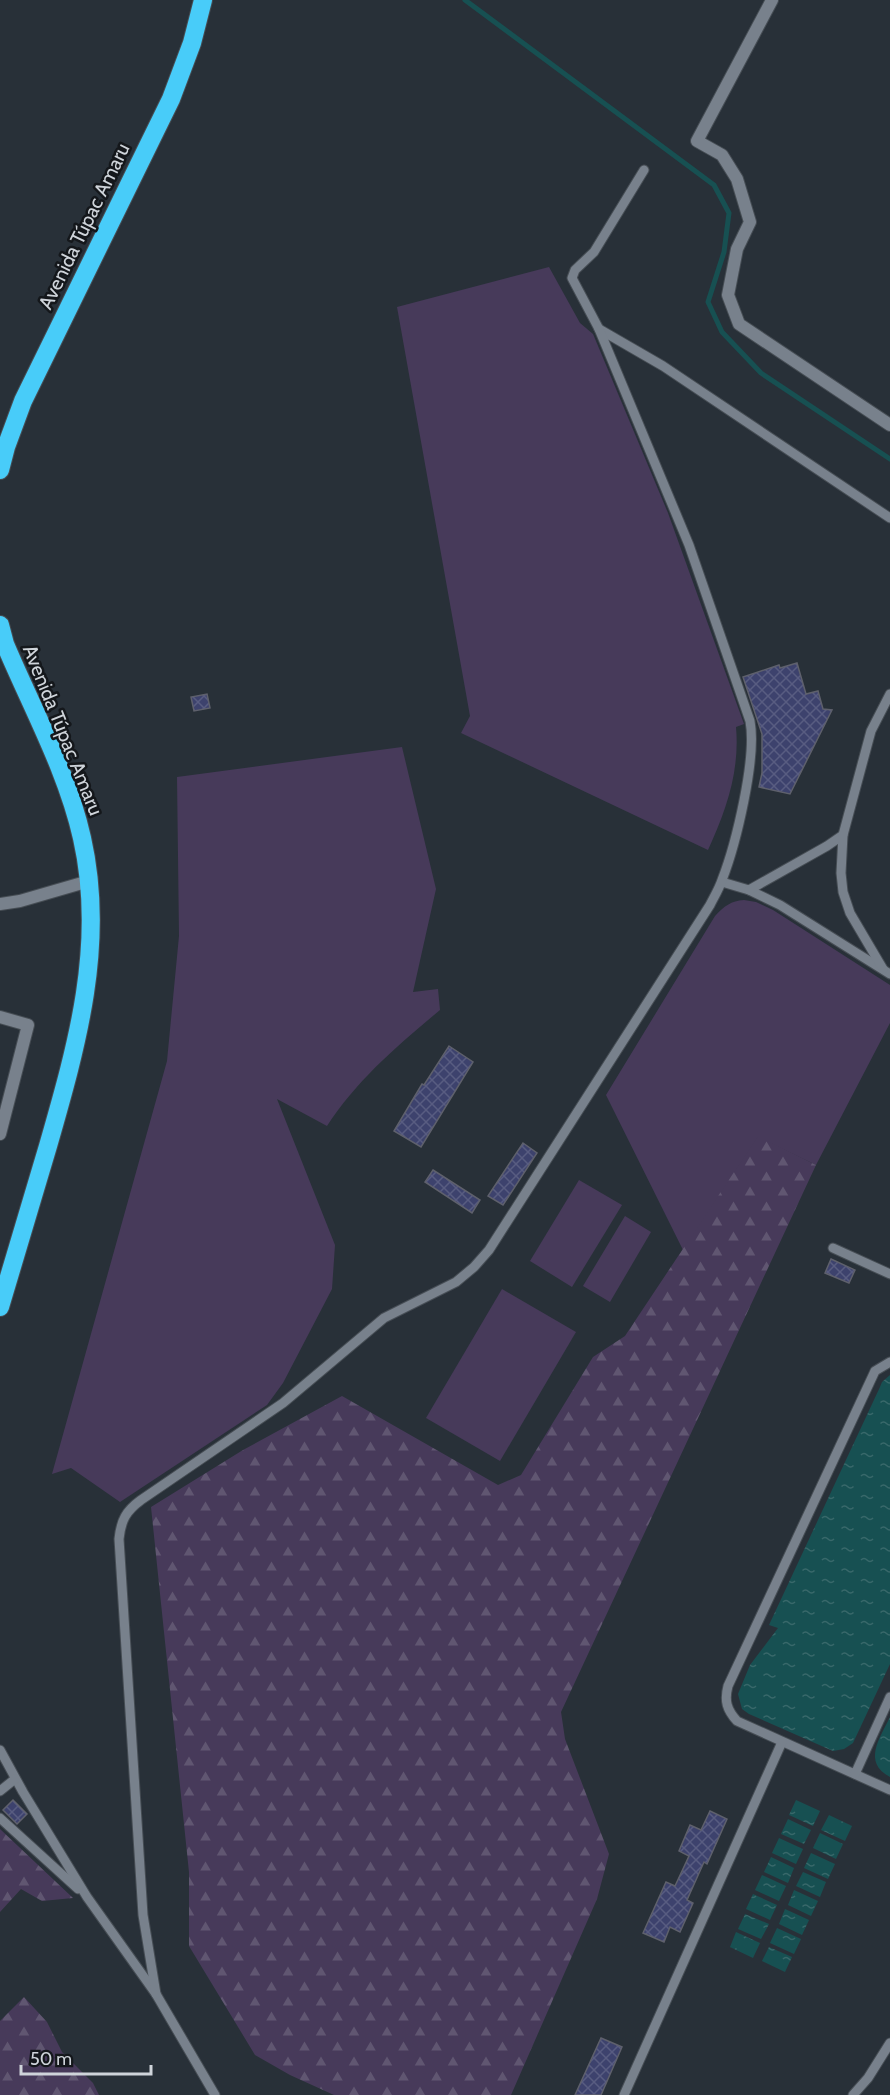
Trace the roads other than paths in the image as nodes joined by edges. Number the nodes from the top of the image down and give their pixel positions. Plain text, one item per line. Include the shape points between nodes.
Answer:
1 (203, 0) edge
2 (772, 0) edge
3 (644, 170) dead end
4 (599, 329) junction
5 (890, 425) edge
6 (0, 470) edge
7 (890, 518) edge
8 (0, 625) edge
9 (890, 694) edge
10 (843, 834) junction
11 (88, 881) junction
12 (722, 882) junction
13 (749, 890) junction
14 (0, 904) edge
15 (886, 971) edge
16 (0, 1017) edge
17 (1, 1127) edge
18 (833, 1248) dead end
19 (890, 1274) edge
20 (0, 1307) edge
21 (890, 1362) edge
22 (890, 1697) edge
23 (782, 1742) junction
24 (0, 1750) edge
25 (855, 1774) junction
26 (15, 1779) junction
27 (890, 1790) edge
28 (0, 1791) edge
29 (0, 1818) edge
30 (87, 1897) junction
31 (156, 1994) junction
32 (890, 2043) edge
33 (215, 2095) edge
34 (624, 2095) edge
35 (853, 2095) edge

1 - 6 highway, Avenida Túpac Amaru via 171,99 23,401
2 - 5 street via 697,141 722,155 737,179 750,222 737,249 728,295 739,324
3 - 4 lane via 594,252 572,278
4 - 7 lane via 663,366
4 - 12 lane via 689,545 750,721 746,790
8 - 11 highway, Avenida Túpac Amaru via 70,799 82,838
9 - 10 lane via 871,731
10 - 13 lane
10 - 15 lane via 843,892 857,927
11 - 14 street
11 - 20 highway, Avenida Túpac Amaru via 91,936 86,997 73,1061
12 - 13 lane
12 - 31 lane via 474,1268 456,1282 376,1324 283,1402 141,1500 123,1517 119,1539 142,1903
13 - 15 lane
16 - 17 street via 28,1025
18 - 19 lane
21 - 23 lane via 875,1371 728,1686 726,1705 737,1721
22 - 25 lane
23 - 25 lane
23 - 34 lane
24 - 26 lane
25 - 27 lane
26 - 28 lane
26 - 30 lane
29 - 30 lane
30 - 31 lane
31 - 33 lane
32 - 35 lane

